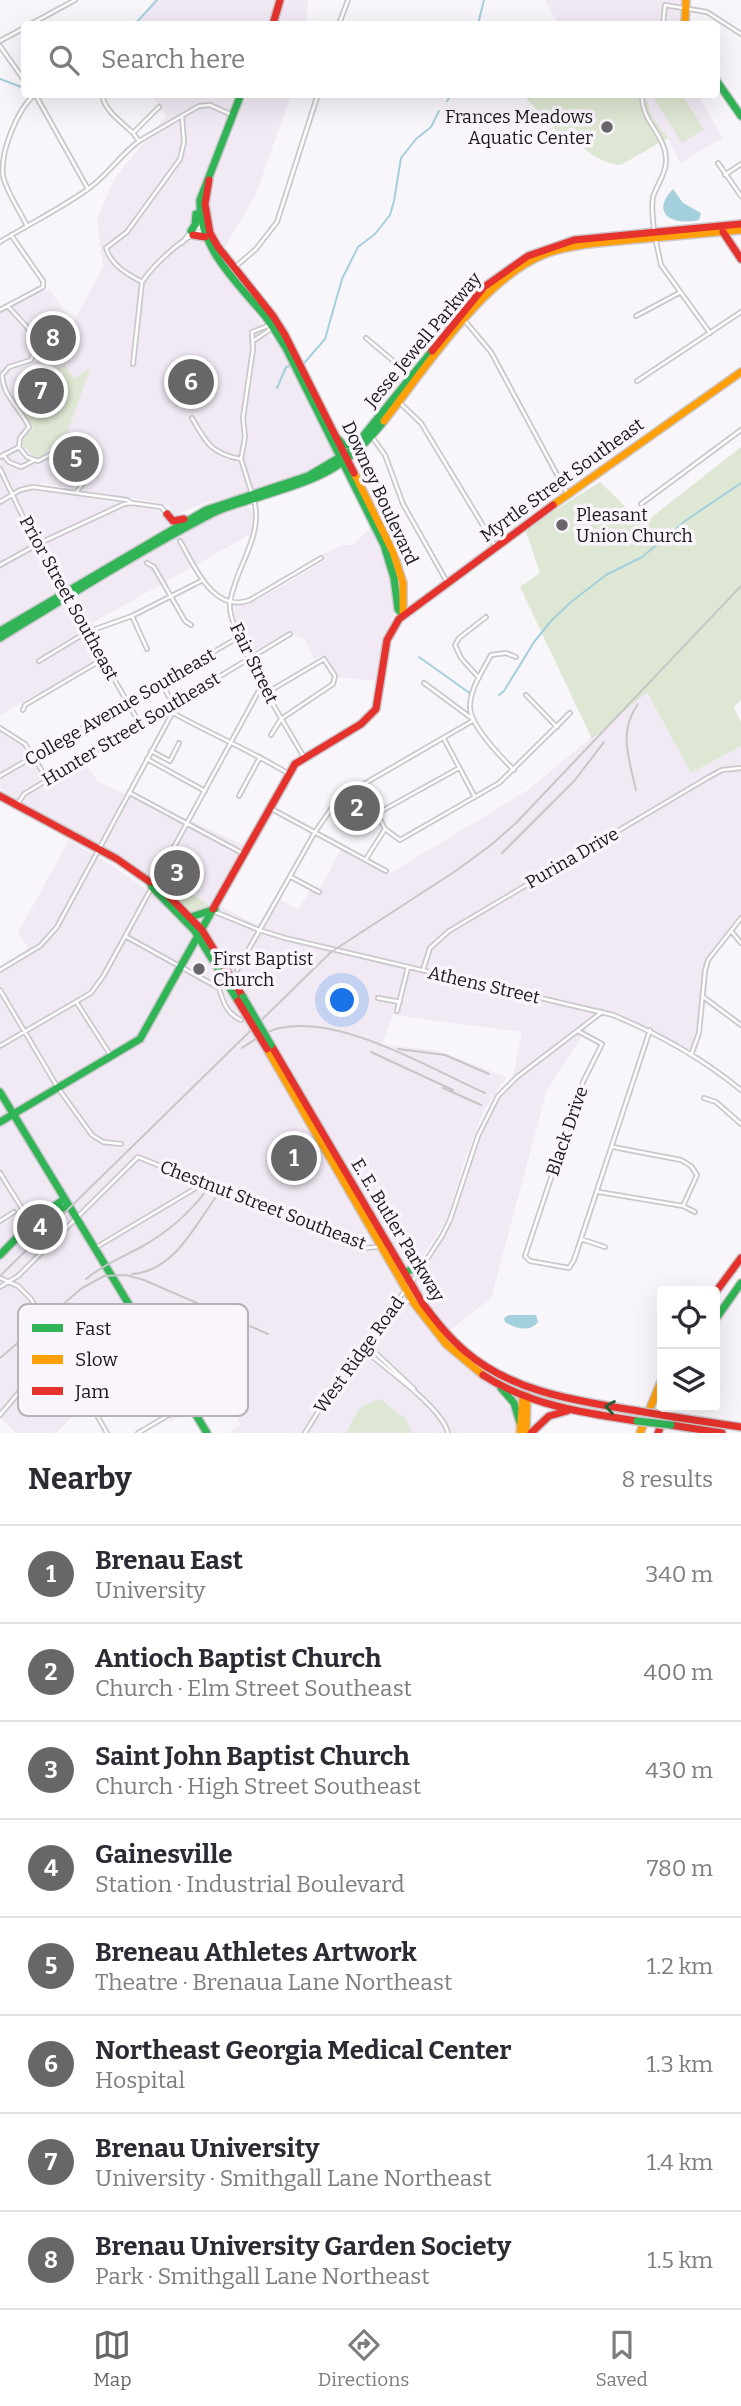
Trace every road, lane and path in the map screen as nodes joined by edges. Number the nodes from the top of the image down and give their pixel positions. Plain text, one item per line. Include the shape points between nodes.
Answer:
1 (75, 0) edge
2 (280, 0) edge
3 (348, 0) edge
4 (685, 3) edge
5 (36, 21) edge
6 (274, 21) edge
7 (340, 21) edge
8 (663, 21) edge
9 (685, 21) edge
10 (720, 21) edge
11 (720, 21) edge
12 (21, 30) edge
13 (741, 34) edge
14 (0, 44) edge
15 (21, 76) edge
16 (720, 86) edge
17 (31, 98) edge
18 (37, 98) edge
19 (102, 98) edge
20 (239, 98) edge
21 (317, 98) edge
22 (642, 98) edge
23 (159, 107) dead end
24 (232, 115) junction
25 (741, 116) edge
26 (182, 117) junction
27 (133, 133) junction
28 (139, 141) junction
29 (718, 163) dead end
30 (741, 164) edge
31 (725, 175) junction
32 (209, 177) junction
33 (88, 189) junction
34 (741, 196) edge
35 (200, 200) junction
36 (741, 224) edge
37 (27, 226) junction
38 (205, 229) junction
39 (741, 230) edge
40 (723, 232) junction
41 (192, 233) junction
42 (11, 235) junction
43 (655, 235) junction
44 (0, 242) edge
45 (741, 259) edge
46 (232, 271) junction
47 (142, 282) junction
48 (681, 293) junction
49 (8, 306) junction
50 (0, 310) edge
51 (741, 312) edge
52 (636, 316) dead end
53 (462, 317) junction
54 (275, 324) junction
55 (709, 333) junction
56 (366, 338) dead end
57 (253, 341) junction
58 (133, 364) dead end
59 (741, 372) edge
60 (413, 378) junction
61 (636, 381) dead end
62 (6, 395) junction
63 (0, 397) edge
64 (399, 401) junction
65 (192, 418) dead end
66 (741, 430) edge
67 (371, 436) junction
68 (337, 438) junction
69 (360, 442) junction
70 (19, 447) junction
71 (1, 456) edge
72 (241, 459) junction
73 (344, 459) junction
74 (35, 460) junction
75 (0, 469) edge
76 (76, 493) junction
77 (11, 495) junction
78 (568, 495) junction
79 (252, 497) junction
80 (115, 499) junction
81 (0, 502) edge
82 (132, 503) junction
83 (641, 504) dead end
84 (118, 507) junction
85 (206, 510) junction
86 (167, 514) junction
87 (177, 534) junction
88 (38, 544) junction
89 (496, 547) junction
90 (321, 558) dead end
91 (147, 562) dead end
92 (0, 565) edge
93 (203, 580) junction
94 (447, 582) junction
95 (67, 596) junction
96 (171, 597) junction
97 (230, 601) junction
98 (403, 615) junction
99 (132, 616) junction
100 (486, 617) dead end
101 (191, 625) dead end
102 (0, 631) edge
103 (87, 632) junction
104 (290, 634) dead end
105 (239, 637) junction
106 (0, 638) edge
107 (147, 649) dead end
108 (516, 657) dead end
109 (250, 658) junction
110 (103, 659) junction
111 (39, 661) dead end
112 (479, 678) junction
113 (161, 682) junction
114 (424, 683) dead end
115 (262, 685) junction
116 (266, 692) junction
117 (526, 695) dead end
118 (127, 701) junction
119 (174, 704) junction
120 (166, 709) junction
121 (23, 710) dead end
122 (172, 713) junction
123 (570, 713) dead end
124 (281, 719) junction
125 (474, 720) junction
126 (140, 725) junction
127 (557, 727) junction
128 (0, 728) edge
129 (271, 735) dead end
130 (443, 738) junction
131 (179, 743) dead end
132 (231, 744) junction
133 (151, 751) junction
134 (33, 756) junction
135 (260, 757) junction
136 (304, 757) junction
137 (147, 759) junction
138 (459, 768) junction
139 (741, 768) edge
140 (514, 770) junction
141 (289, 774) junction
142 (0, 776) edge
143 (48, 780) junction
144 (362, 784) junction
145 (205, 791) junction
146 (129, 793) junction
147 (0, 796) edge
148 (239, 796) dead end
149 (475, 797) junction
150 (17, 805) junction
151 (271, 808) junction
152 (378, 813) junction
153 (187, 825) junction
154 (384, 829) junction
155 (315, 832) junction
156 (98, 849) junction
157 (244, 854) junction
158 (366, 859) junction
159 (386, 872) dead end
160 (290, 876) junction
161 (152, 884) junction
162 (319, 892) dead end
163 (214, 910) junction
164 (191, 917) junction
165 (741, 918) edge
166 (259, 930) junction
167 (731, 931) junction
168 (200, 933) junction
169 (125, 936) junction
170 (741, 943) edge
171 (182, 967) junction
172 (408, 967) junction
173 (0, 970) edge
174 (237, 970) dead end
175 (423, 971) junction
176 (0, 990) edge
177 (702, 996) junction
178 (378, 998) dead end
179 (77, 1002) junction
180 (400, 1002) junction
181 (397, 1011) dead end
182 (602, 1012) junction
183 (241, 1020) dead end
184 (741, 1025) edge
185 (650, 1030) junction
186 (25, 1031) junction
187 (578, 1031) junction
188 (0, 1046) edge
189 (691, 1055) junction
190 (111, 1056) junction
191 (58, 1087) junction
192 (741, 1090) edge
193 (0, 1092) edge
194 (704, 1098) dead end
195 (13, 1114) junction
196 (0, 1122) edge
197 (741, 1124) edge
198 (121, 1144) dead end
199 (612, 1147) junction
200 (0, 1173) edge
201 (206, 1182) junction
202 (598, 1192) junction
203 (64, 1199) junction
204 (682, 1206) junction
205 (70, 1207) junction
206 (45, 1211) junction
207 (13, 1212) dead end
208 (695, 1212) dead end
209 (77, 1217) junction
210 (0, 1221) edge
211 (31, 1223) junction
212 (580, 1239) junction
213 (385, 1247) junction
214 (606, 1247) dead end
215 (95, 1248) junction
216 (1, 1250) edge
217 (741, 1258) edge
218 (423, 1266) junction
219 (405, 1272) junction
220 (0, 1278) edge
221 (8, 1282) junction
222 (741, 1283) edge
223 (408, 1286) junction
224 (720, 1286) edge
225 (0, 1287) edge
226 (414, 1301) junction
227 (34, 1304) edge
228 (129, 1304) edge
229 (389, 1311) junction
230 (720, 1313) edge
231 (365, 1343) junction
232 (361, 1347) junction
233 (485, 1377) junction
234 (527, 1388) junction
235 (657, 1391) edge
236 (18, 1394) edge
237 (418, 1394) junction
238 (524, 1397) junction
239 (666, 1412) edge
240 (590, 1413) junction
241 (0, 1415) edge
242 (97, 1416) edge
243 (167, 1416) edge
244 (197, 1416) edge
245 (520, 1423) junction
246 (737, 1429) edge
247 (706, 1431) edge
248 (659, 1432) edge
249 (107, 1433) edge
250 (138, 1433) edge
251 (207, 1433) edge
252 (305, 1433) edge
253 (448, 1433) edge
254 (520, 1433) edge
255 (526, 1433) edge
256 (531, 1433) edge
257 (640, 1433) edge
258 (722, 1433) edge

1 - 5 street
2 - 6 main road
3 - 7 street
4 - 8 street via 665,5
4 - 9 main road
4 - 10 street
11 - 13 street
12 - 14 street
14 - 15 street
16 - 25 main road
17 - 37 street via 19,111 2,173
18 - 33 street
19 - 27 street via 108,110
20 - 24 main road
21 - 46 street via 277,222
22 - 43 street via 643,113 659,135 667,159 653,198
23 - 27 street
24 - 26 street via 205,105
24 - 32 main road
26 - 28 street
26 - 47 street via 180,159 127,232 106,248 122,271
27 - 28 street
28 - 33 street
29 - 31 street
30 - 31 street
31 - 34 street
32 - 35 main road, Downey Boulevard
32 - 38 main road
33 - 37 street
35 - 38 main road, Downey Boulevard
35 - 41 main road
36 - 43 main road
37 - 42 street
38 - 41 main road
38 - 46 main road, Downey Boulevard
38 - 46 main road via 223,265
39 - 40 main road
40 - 43 main road
40 - 45 main road
41 - 47 street
42 - 44 street
42 - 49 street via 43,287
43 - 48 street via 661,265
43 - 53 main road, Jesse Jewell Parkway via 572,241 534,253 495,278
46 - 54 main road, Downey Boulevard
46 - 54 main road, Downey Boulevard via 241,276
47 - 58 street
48 - 52 street
48 - 55 street
49 - 50 street
49 - 62 street via 32,332 36,346 31,360 4,371
51 - 55 street
53 - 60 main road, Jesse Jewell Parkway
53 - 78 street via 491,352
54 - 57 street
54 - 57 street via 252,332
54 - 68 main road, Downey Boulevard
54 - 73 main road, Downey Boulevard
55 - 61 street
56 - 60 street
57 - 72 street
59 - 78 main road, Myrtle Street Southeast
60 - 64 main road, Jesse Jewell Parkway
60 - 69 main road, Jesse Jewell Parkway
62 - 63 street
62 - 70 street via 29,427
64 - 67 main road, Jesse Jewell Parkway
64 - 89 street via 421,423
65 - 72 street via 214,450
66 - 83 street
67 - 73 main road, Jesse Jewell Parkway
67 - 94 street
68 - 69 main road via 344,445
68 - 73 main road, Downey Boulevard
69 - 73 main road, Jesse Jewell Parkway
70 - 71 street
70 - 74 street
71 - 74 street via 21,467
72 - 79 street
73 - 79 main road
73 - 98 main road, Downey Boulevard via 388,554
74 - 76 street via 61,449 87,447 86,480
75 - 77 street, Prior Street Southeast
76 - 77 street via 33,487
76 - 80 street
77 - 81 street
77 - 88 street, Prior Street Southeast
78 - 89 main road, Myrtle Street Southeast
79 - 85 main road
79 - 87 main road
79 - 97 street via 257,524
80 - 82 street
80 - 84 street
82 - 84 street
82 - 86 street via 161,507
84 - 88 street
85 - 86 main road via 177,521
85 - 87 main road
86 - 87 street, Fair Street
87 - 93 street, Fair Street
87 - 95 main road
88 - 92 street
88 - 95 street, Prior Street Southeast
89 - 94 main road, Myrtle Street Southeast
90 - 97 street via 250,600
91 - 96 street
93 - 96 street
93 - 97 street, Fair Street via 215,594
94 - 98 main road, Myrtle Street Southeast
95 - 102 main road
95 - 103 street, Prior Street Southeast
95 - 106 main road
96 - 99 street
96 - 101 street
97 - 105 street, Fair Street
98 - 136 main road via 388,636 373,713
99 - 103 street
99 - 107 street
100 - 112 street via 455,645
103 - 110 street, Prior Street Southeast
103 - 111 street
104 - 109 street, Hunter Street Southeast
105 - 109 street, Fair Street
105 - 113 street, College Avenue Southeast
108 - 112 street via 494,653
109 - 115 street, Fair Street
109 - 119 street, Hunter Street Southeast
110 - 118 street, Prior Street Southeast
110 - 121 street
112 - 125 street via 470,707
113 - 118 street, College Avenue Southeast
113 - 119 street
114 - 125 street
115 - 116 street, Fair Street
115 - 132 street
116 - 124 street, Fair Street
116 - 124 street via 321,660 335,676 332,684
117 - 127 street
118 - 126 street, Prior Street Southeast
118 - 134 street, College Avenue Southeast
119 - 120 street, Hunter Street Southeast
119 - 122 street
120 - 122 street
120 - 126 street, Hunter Street Southeast
122 - 132 street
122 - 133 street
123 - 127 street
124 - 129 street
124 - 136 street, Fair Street
125 - 130 street
125 - 140 street
126 - 143 street, Hunter Street Southeast
127 - 140 street
128 - 134 street via 21,740
130 - 138 street
130 - 144 street
131 - 133 street via 170,761
132 - 135 street
132 - 145 street
133 - 137 street
134 - 142 street, College Avenue Southeast
134 - 143 street
135 - 141 street
135 - 148 street
136 - 141 main road
137 - 145 street
137 - 146 street
138 - 149 street
138 - 152 street
139 - 175 street, Purina Drive via 709,777 457,925 433,942
140 - 149 street
141 - 151 main road
143 - 150 street, Hunter Street Southeast via 24,794
144 - 152 street
144 - 155 street via 338,799
145 - 153 street
146 - 153 street
146 - 156 street
147 - 150 main road, E. E. Butler Parkway
149 - 154 street via 400,839
150 - 156 main road, E. E. Butler Parkway
151 - 155 street
151 - 157 main road
152 - 154 street
153 - 157 street
153 - 161 street
154 - 158 street
155 - 158 street
155 - 160 street
156 - 161 main road, E. E. Butler Parkway
156 - 173 street via 57,927 40,946
157 - 163 main road
158 - 159 street
160 - 162 street
160 - 166 street
161 - 164 main road, E. E. Butler Parkway
161 - 168 main road, E. E. Butler Parkway
161 - 169 street
163 - 164 main road
163 - 166 street, Athens Street
163 - 168 main road
164 - 168 main road, E. E. Butler Parkway
165 - 167 street
166 - 172 street, Athens Street
166 - 174 street
167 - 170 street
167 - 177 street via 708,960
168 - 171 main road
168 - 213 main road, E. E. Butler Parkway, bridge
169 - 171 street
169 - 179 street via 97,986
171 - 183 street via 219,988 224,1006
171 - 190 main road via 140,1039
172 - 175 street, Athens Street
172 - 180 street
175 - 182 street, Athens Street
176 - 186 street
177 - 184 street
177 - 189 street
178 - 180 street
179 - 186 street
179 - 190 street
180 - 181 street
182 - 185 street, Athens Street
182 - 187 street, West Ridge Road
185 - 189 street, Athens Street
185 - 199 street
186 - 188 street
186 - 191 street
187 - 212 street, Black Drive via 602,1044 583,1082 525,1256 530,1261 569,1268
187 - 218 street, West Ridge Road via 498,1096 478,1136 450,1220
189 - 192 street, Athens Street
190 - 191 main road
191 - 195 main road
191 - 198 street via 94,1137
193 - 195 main road
194 - 197 street via 716,1102
195 - 196 main road
195 - 203 main road
199 - 202 street
199 - 204 street via 691,1166 697,1175
200 - 211 street
201 - 209 street, Chestnut Street Southeast via 138,1157
201 - 213 street, Chestnut Street Southeast via 348,1242 366,1248
201 - 215 street
202 - 204 street
202 - 212 street
203 - 205 main road
203 - 206 main road
204 - 208 street
205 - 206 main road
205 - 209 main road
206 - 211 main road
207 - 210 street
209 - 215 main road
209 - 221 street
211 - 216 main road
212 - 214 street
213 - 219 main road, E. E. Butler Parkway
213 - 223 main road, E. E. Butler Parkway
215 - 228 main road
217 - 224 main road
218 - 219 main road
218 - 223 street, West Ridge Road
219 - 223 main road, E. E. Butler Parkway
220 - 221 street
221 - 225 street
221 - 227 street
222 - 230 main road
223 - 226 main road, E. E. Butler Parkway
223 - 229 street, West Ridge Road
223 - 234 main road, E. E. Butler Parkway via 458,1345
226 - 229 street
226 - 233 main road, E. E. Butler Parkway via 443,1342
229 - 231 street, West Ridge Road
231 - 232 street, West Ridge Road
231 - 237 street
232 - 237 street
232 - 252 street, West Ridge Road
233 - 238 main road, E. E. Butler Parkway
233 - 245 main road via 510,1397
234 - 238 main road
246 -> 234 main road, E. E. Butler Parkway, bridge via 564,1399
235 - 257 main road
236 - 241 street
237 - 253 street via 435,1409
238 - 240 main road, E. E. Butler Parkway
238 - 245 main road
238 - 255 main road
239 - 248 main road
240 - 247 main road, E. E. Butler Parkway, bridge
240 - 256 main road via 556,1413
242 - 249 street
243 - 250 street
244 - 251 main road
245 - 254 main road
247 - 258 main road, E. E. Butler Parkway

